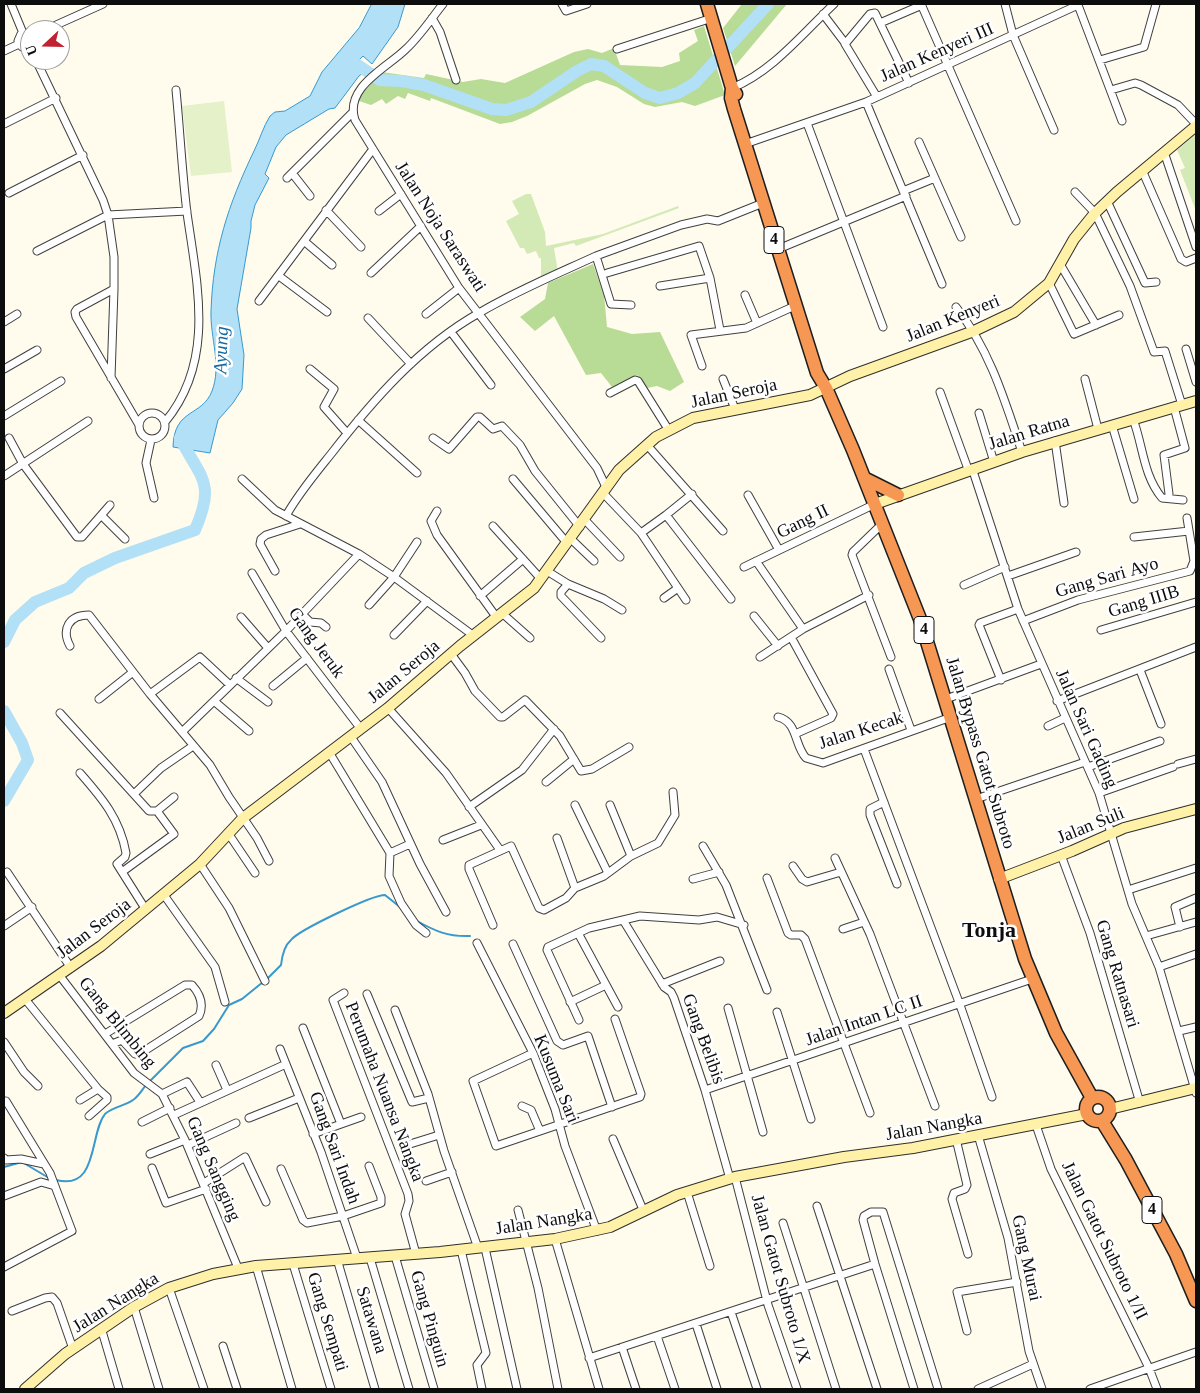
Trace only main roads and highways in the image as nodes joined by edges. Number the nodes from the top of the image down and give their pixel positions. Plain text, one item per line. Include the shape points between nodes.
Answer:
1 (707, 4) edge
2 (748, 143) junction
3 (797, 305) junction
4 (864, 478) junction
5 (898, 495) road end
6 (1092, 1098) junction
7 (1102, 1120) junction
8 (1196, 1301) edge

1 - 2 highway, Jalan Bypass Gatot Subroto / 4 via 731,84 731,98
2 - 3 highway, Jalan Bypass Gatot Subroto / 4 via 763,203
2 - 3 highway, Jalan Bypass Gatot Subroto / 4 via 783,247
3 - 4 highway, Jalan Bypass Gatot Subroto / 4 via 817,373
4 - 5 highway
4 - 6 highway, Jalan Bypass Gatot Subroto / 4 via 878,503 949,698 951,717 1032,979 1068,1057
6 - 7 highway via 1086,1105 1088,1114 1095,1121
6 - 7 highway, 4 via 1105,1099 1110,1109
7 - 8 highway, 4 via 1176,1254

